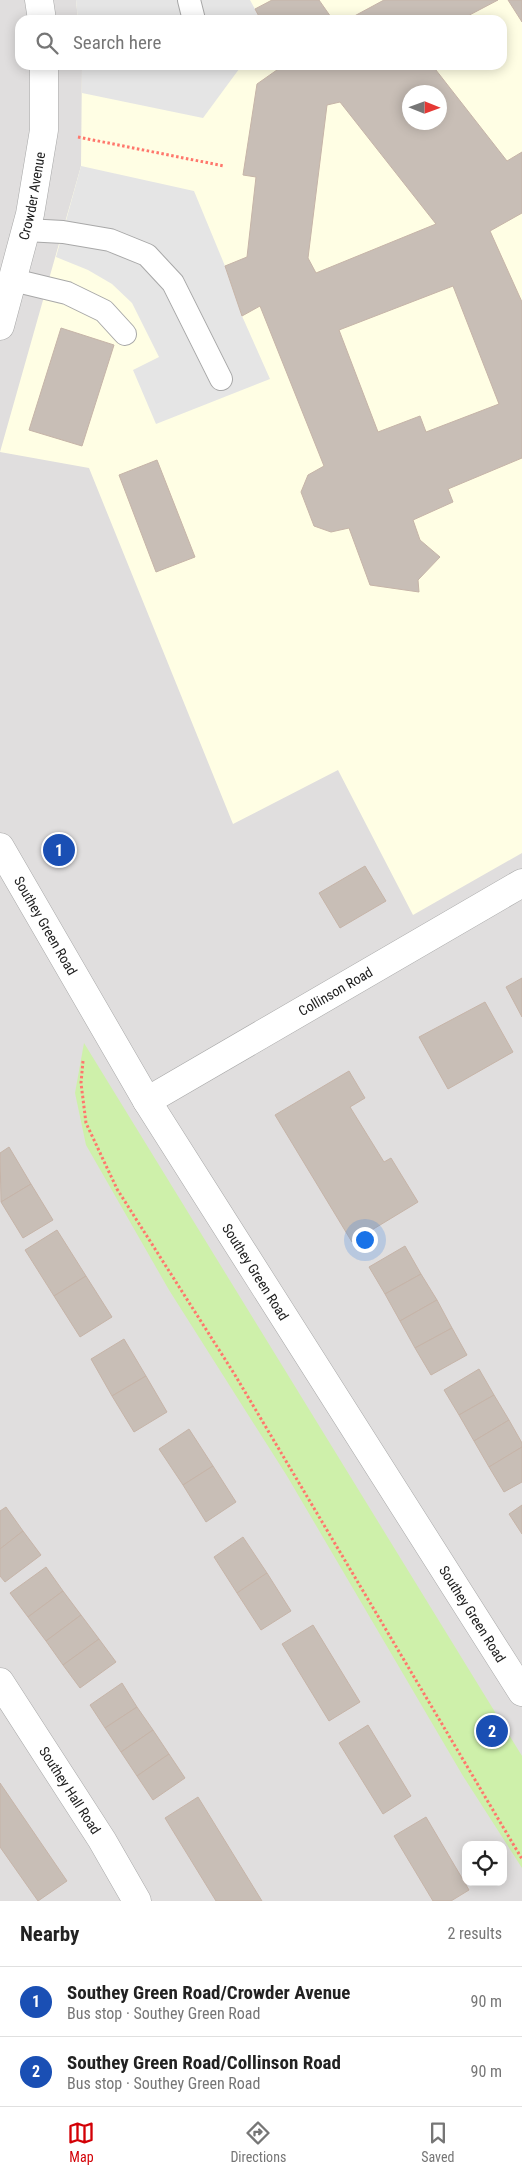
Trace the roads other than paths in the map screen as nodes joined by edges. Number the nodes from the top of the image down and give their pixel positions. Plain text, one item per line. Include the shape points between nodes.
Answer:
1 (39, 0) edge
2 (189, 0) edge
3 (41, 15) edge
4 (193, 15) edge
5 (44, 70) edge
6 (26, 230) junction
7 (13, 280) junction
8 (0, 326) edge
9 (125, 334) dead end
10 (221, 379) dead end
11 (0, 847) edge
12 (522, 883) edge
13 (147, 1101) junction
14 (0, 1682) edge
15 (522, 1692) edge
16 (137, 1901) edge

1 - 3 street
2 - 4 lane
5 - 6 street, Crowder Avenue via 44,130
6 - 7 street, Crowder Avenue
6 - 10 lane via 110,240 147,255 173,283
7 - 8 street, Crowder Avenue
7 - 9 lane via 67,293 104,311
11 - 13 street, Southey Green Road
12 - 13 street, Collinson Road
13 - 15 street, Southey Green Road
14 - 16 street, Southey Hall Road via 102,1840

